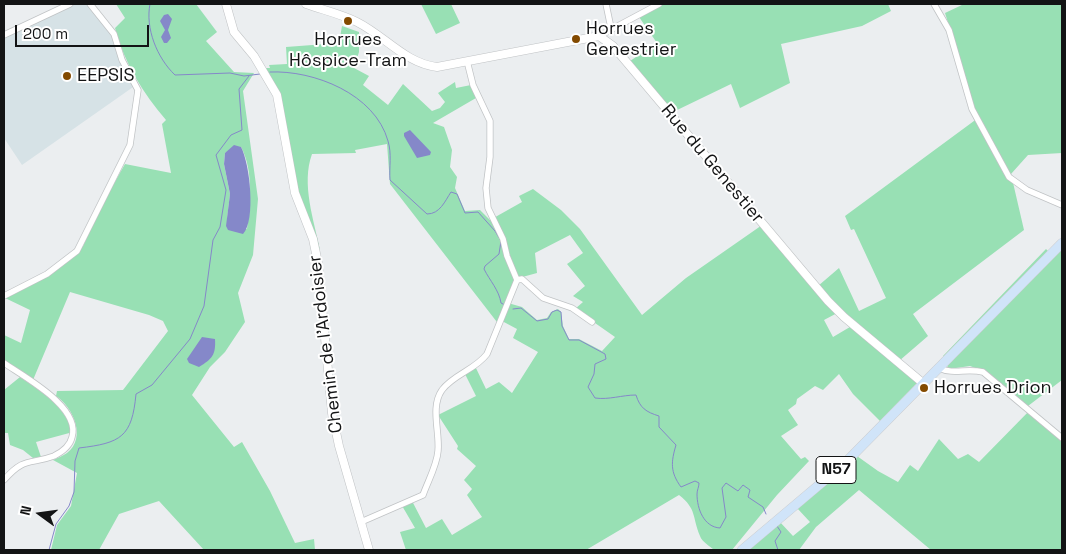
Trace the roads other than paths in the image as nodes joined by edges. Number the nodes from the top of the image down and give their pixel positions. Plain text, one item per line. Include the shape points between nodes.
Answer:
1 (70, 4) edge
2 (90, 4) edge
3 (226, 4) edge
4 (306, 4) edge
5 (606, 4) edge
6 (659, 4) edge
7 (934, 4) edge
8 (611, 28) junction
9 (4, 35) edge
10 (599, 36) junction
11 (467, 61) junction
12 (1062, 205) edge
13 (1062, 243) edge
14 (518, 280) junction
15 (4, 296) edge
16 (592, 322) dead end
17 (4, 362) edge
18 (939, 368) junction
19 (924, 384) junction
20 (1062, 438) edge
21 (4, 480) edge
22 (361, 522) junction
23 (369, 550) edge
24 (742, 550) edge

1 - 9 street
2 - 15 street via 114,34 122,60 138,90 130,145 77,251 46,274
3 - 22 street, Chemin de l'Ardoisier via 234,32 260,65 281,110 296,194 316,250 332,413
4 - 11 street via 356,22 419,63 437,66
5 - 8 street
6 - 8 street
7 - 12 street via 949,30 972,109 1010,177 1028,190
8 - 10 street
10 - 11 street
10 - 19 street, Rue du Genestier via 612,46 828,301
11 - 14 street via 473,85 490,121 488,208
13 - 18 main road, N57
14 - 16 street via 522,279 543,298 572,308
14 - 22 street via 487,354 439,396 436,406 438,454 422,495
17 - 21 street via 55,398 68,413 74,432 69,445 58,454 24,463
18 - 19 main road, N57
18 - 20 street via 955,372 970,368 983,372
19 - 24 main road, N57 via 844,463
22 - 23 street, Chemin de l'Ardoisier

